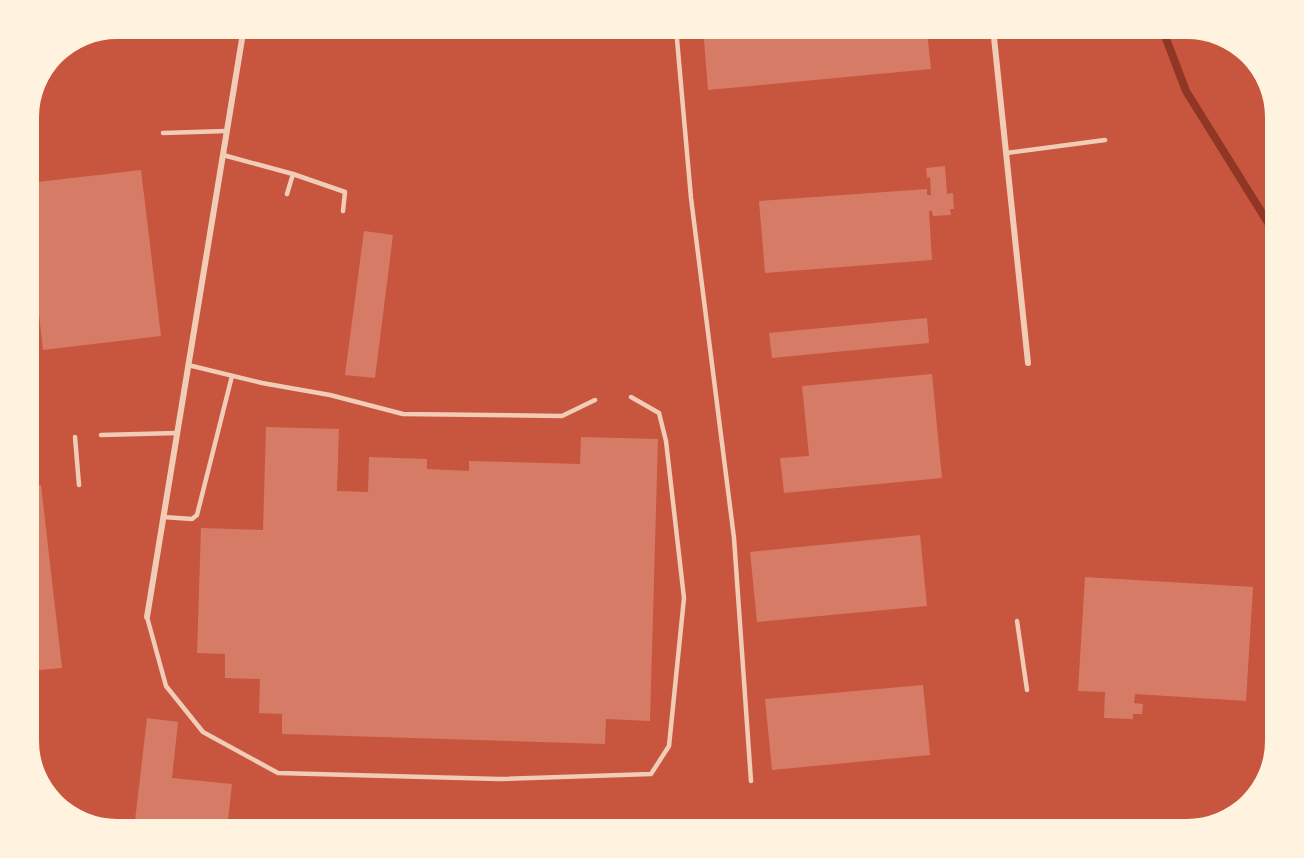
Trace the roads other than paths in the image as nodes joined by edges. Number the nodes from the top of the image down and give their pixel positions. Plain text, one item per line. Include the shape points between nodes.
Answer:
1 (242, 39) edge
2 (677, 39) edge
3 (994, 39) edge
4 (226, 131) junction
5 (163, 133) dead end
6 (1105, 140) dead end
7 (1006, 153) junction
8 (223, 155) junction
9 (292, 174) junction
10 (286, 194) dead end
11 (343, 211) dead end
12 (1028, 363) dead end
13 (188, 365) junction
14 (232, 376) junction
15 (631, 397) dead end
16 (595, 400) dead end
17 (177, 433) junction
18 (101, 435) dead end
19 (75, 437) dead end
20 (79, 485) dead end
21 (163, 517) junction
22 (147, 617) joint
23 (1017, 621) dead end
24 (1027, 690) dead end
25 (752, 781) dead end

1 - 4 street
2 - 25 lane via 691,198 734,538
3 - 7 street
4 - 5 lane
4 - 8 street
6 - 7 lane
7 - 12 street
8 - 9 lane
8 - 13 street
9 - 10 lane
9 - 11 lane via 345,192
13 - 14 lane
13 - 17 street
14 - 16 lane via 403,414 562,416
14 - 21 lane via 197,515 192,519
15 - 22 lane via 659,413 666,441 684,598 669,746 651,774 499,779 278,773 203,732 166,686
17 - 18 lane
17 - 21 street
19 - 20 lane
21 - 22 street
23 - 24 lane

